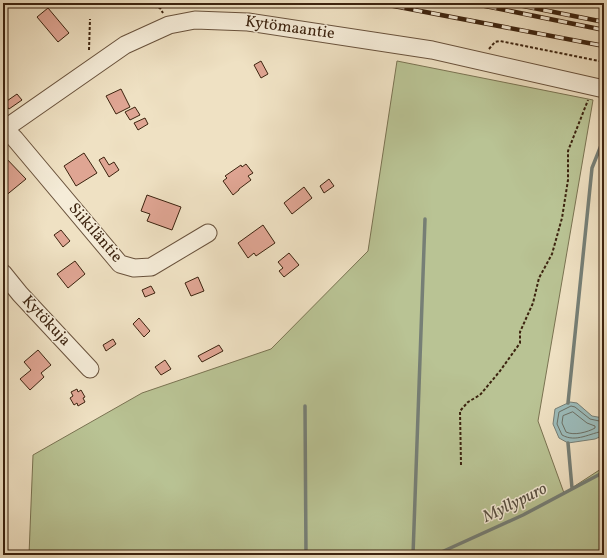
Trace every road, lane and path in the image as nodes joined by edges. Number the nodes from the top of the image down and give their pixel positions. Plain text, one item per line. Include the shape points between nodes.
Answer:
1 (139, 3) edge
2 (90, 19) dead end
3 (169, 25) junction
4 (89, 50) dead end
5 (481, 61) junction
6 (604, 62) edge
7 (599, 88) edge
8 (4, 130) edge
9 (208, 233) dead end
10 (3, 273) edge
11 (90, 369) dead end
12 (462, 465) dead end

1 - 3 path via 160,8
2 - 4 path
3 - 5 street, Kytömaantie via 195,20 248,22 432,50
3 - 8 street, Kytömaantie via 125,45
5 - 6 path via 495,42 500,41
5 - 7 street, Kytömaantie
7 - 12 path via 568,151 568,180 563,210 552,254 539,278 533,303 520,332 520,343 480,395 468,402 460,411
8 - 9 street, Siikiläntie via 15,139 120,264 134,268 151,267
10 - 11 street, Kytökuja

